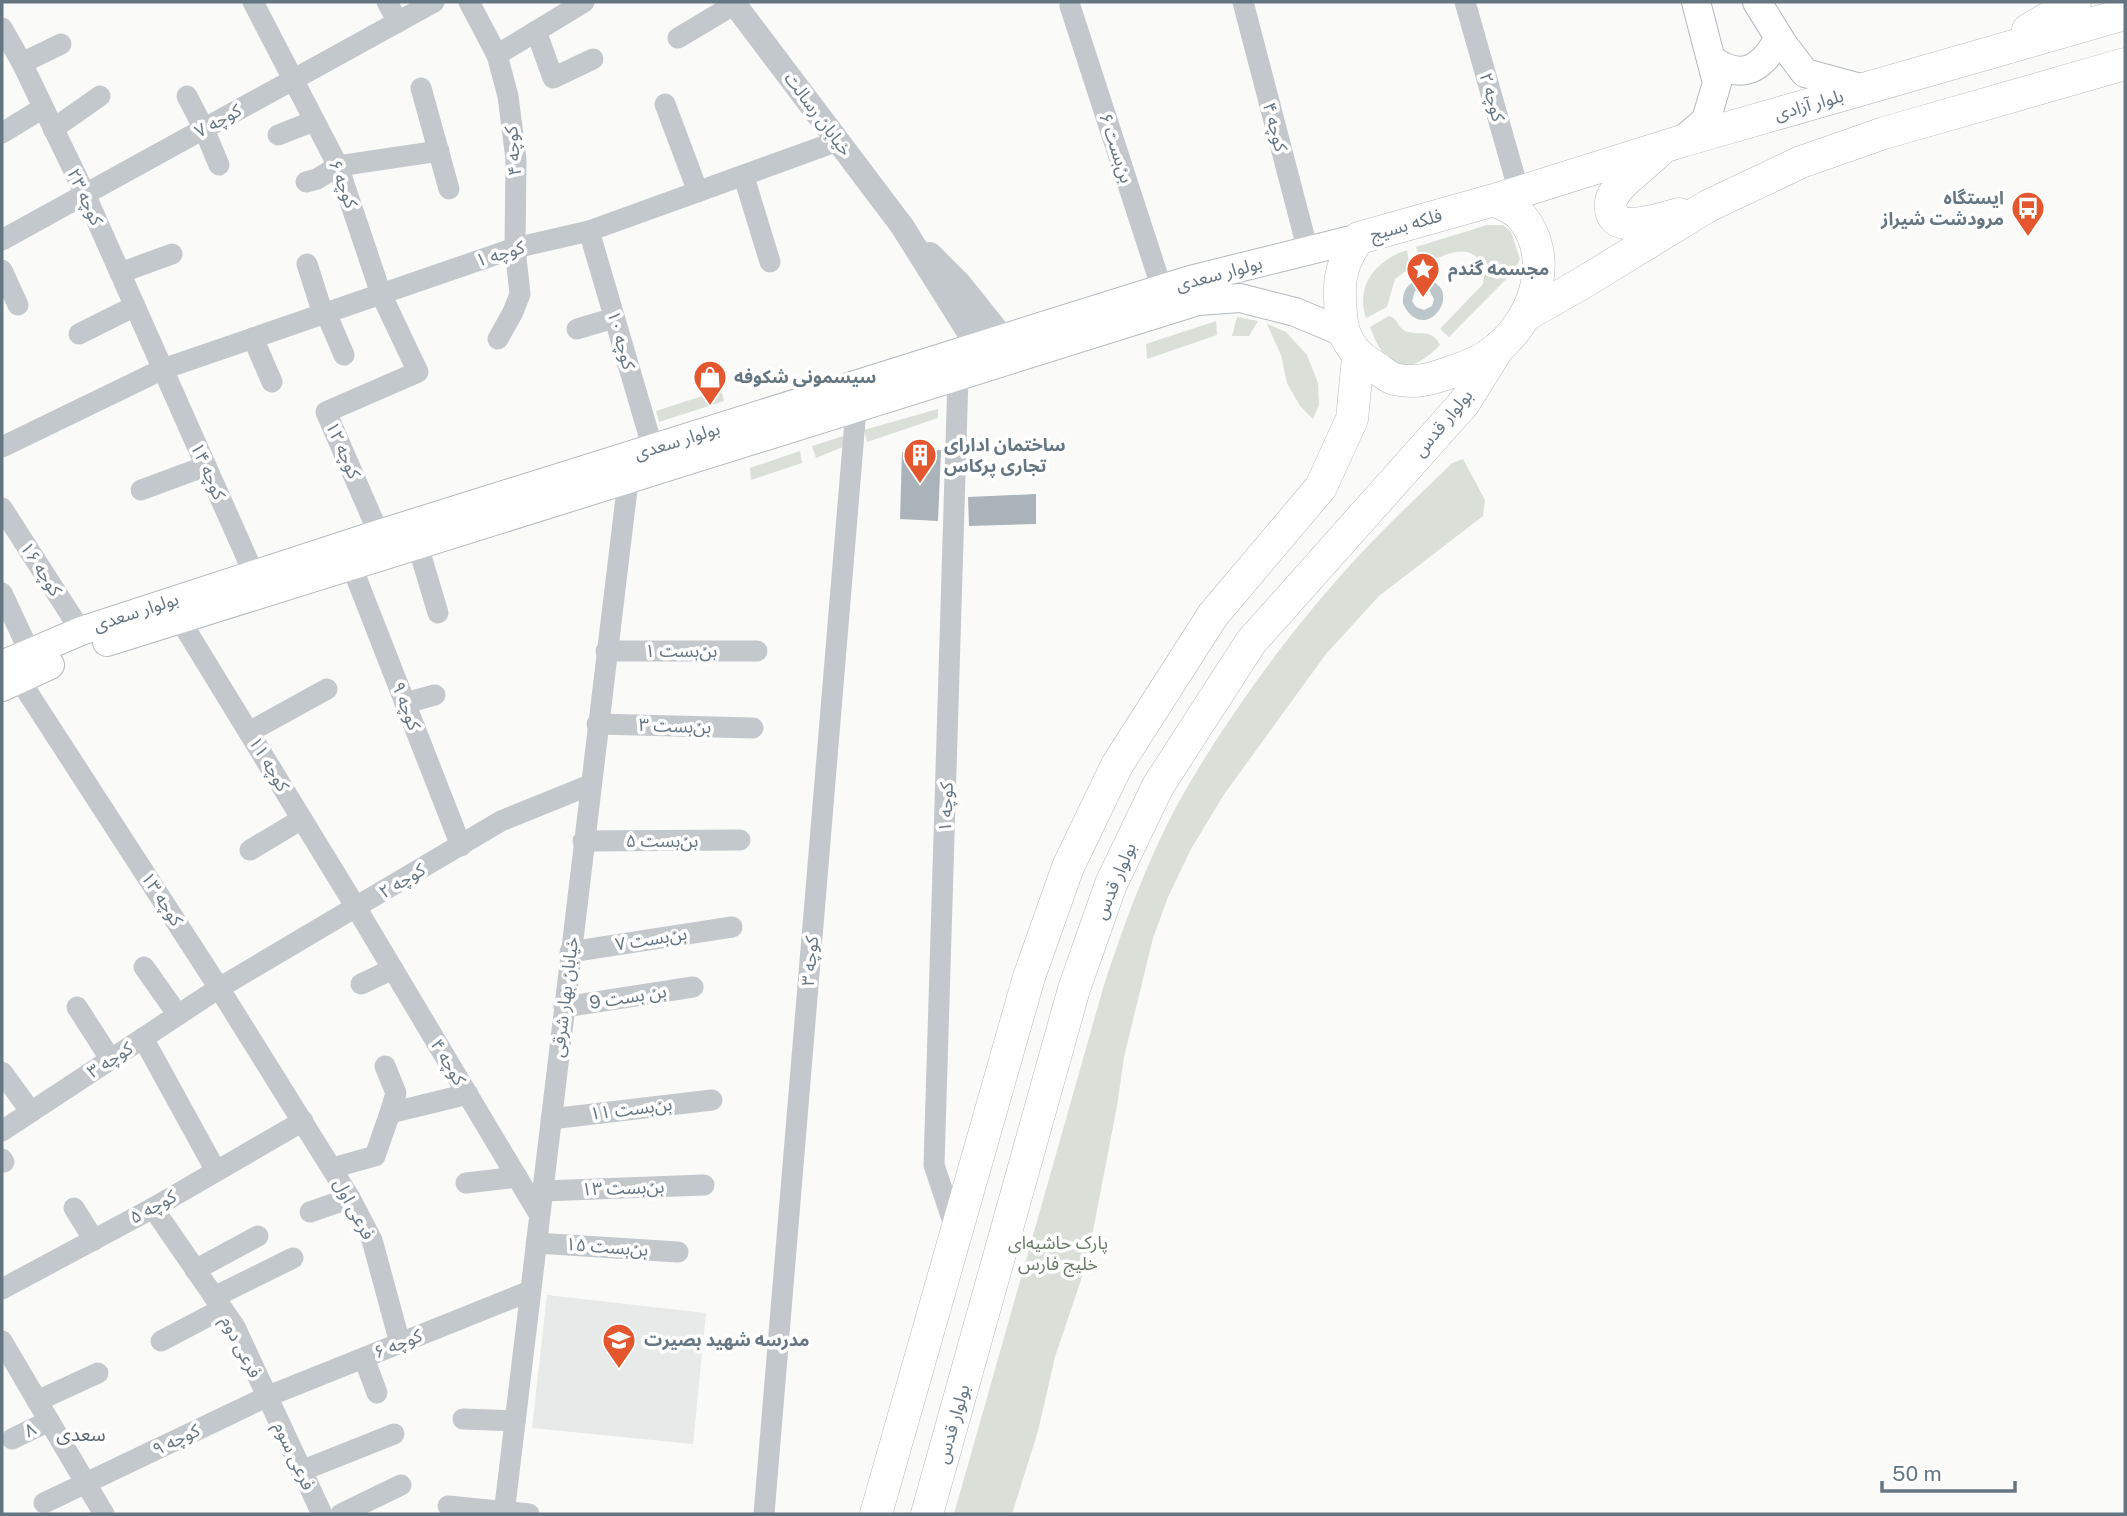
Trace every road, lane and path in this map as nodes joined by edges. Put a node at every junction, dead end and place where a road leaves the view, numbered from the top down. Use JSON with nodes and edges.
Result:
{"nodes":[{"id":1,"x":253,"y":2,"type":"edge"},
{"id":2,"x":387,"y":2,"type":"edge"},
{"id":3,"x":434,"y":2,"type":"edge"},
{"id":4,"x":469,"y":2,"type":"edge"},
{"id":5,"x":584,"y":2,"type":"edge"},
{"id":6,"x":1243,"y":2,"type":"edge"},
{"id":7,"x":1465,"y":2,"type":"edge"},
{"id":8,"x":1696,"y":2,"type":"edge"},
{"id":9,"x":1757,"y":2,"type":"edge"},
{"id":10,"x":2075,"y":2,"type":"edge"},
{"id":11,"x":734,"y":3,"type":"edge"},
{"id":12,"x":1070,"y":6,"type":"dead end"},
{"id":13,"x":2125,"y":14,"type":"edge"},
{"id":14,"x":398,"y":22,"type":"junction"},
{"id":15,"x":2,"y":28,"type":"edge"},
{"id":16,"x":536,"y":31,"type":"junction"},
{"id":17,"x":678,"y":38,"type":"dead end"},
{"id":18,"x":1779,"y":38,"type":"junction"},
{"id":19,"x":61,"y":44,"type":"dead end"},
{"id":20,"x":1989,"y":53,"type":"junction"},
{"id":21,"x":497,"y":55,"type":"junction"},
{"id":22,"x":593,"y":59,"type":"dead end"},
{"id":23,"x":1711,"y":59,"type":"junction"},
{"id":24,"x":22,"y":63,"type":"junction"},
{"id":25,"x":2125,"y":64,"type":"edge"},
{"id":26,"x":292,"y":80,"type":"junction"},
{"id":27,"x":421,"y":88,"type":"dead end"},
{"id":28,"x":1864,"y":89,"type":"junction"},
{"id":29,"x":100,"y":96,"type":"dead end"},
{"id":30,"x":187,"y":96,"type":"dead end"},
{"id":31,"x":665,"y":104,"type":"dead end"},
{"id":32,"x":43,"y":108,"type":"junction"},
{"id":33,"x":314,"y":121,"type":"junction"},
{"id":34,"x":54,"y":129,"type":"junction"},
{"id":35,"x":204,"y":129,"type":"junction"},
{"id":36,"x":2,"y":133,"type":"edge"},
{"id":37,"x":278,"y":135,"type":"dead end"},
{"id":38,"x":838,"y":141,"type":"junction"},
{"id":39,"x":1673,"y":144,"type":"junction"},
{"id":40,"x":439,"y":151,"type":"junction"},
{"id":41,"x":219,"y":165,"type":"dead end"},
{"id":42,"x":338,"y":166,"type":"junction"},
{"id":43,"x":744,"y":177,"type":"junction"},
{"id":44,"x":306,"y":182,"type":"dead end"},
{"id":45,"x":449,"y":189,"type":"dead end"},
{"id":46,"x":698,"y":192,"type":"junction"},
{"id":47,"x":85,"y":194,"type":"junction"},
{"id":48,"x":1506,"y":196,"type":"junction"},
{"id":49,"x":1708,"y":206,"type":"junction"},
{"id":50,"x":589,"y":231,"type":"junction"},
{"id":51,"x":1359,"y":238,"type":"junction"},
{"id":52,"x":2,"y":240,"type":"edge"},
{"id":53,"x":515,"y":248,"type":"junction"},
{"id":54,"x":1308,"y":251,"type":"junction"},
{"id":55,"x":172,"y":254,"type":"dead end"},
{"id":56,"x":770,"y":262,"type":"dead end"},
{"id":57,"x":307,"y":264,"type":"dead end"},
{"id":58,"x":2,"y":270,"type":"edge"},
{"id":59,"x":120,"y":273,"type":"junction"},
{"id":60,"x":1162,"y":289,"type":"junction"},
{"id":61,"x":381,"y":294,"type":"junction"},
{"id":62,"x":18,"y":305,"type":"dead end"},
{"id":63,"x":135,"y":306,"type":"junction"},
{"id":64,"x":325,"y":313,"type":"junction"},
{"id":65,"x":1526,"y":315,"type":"junction"},
{"id":66,"x":614,"y":317,"type":"junction"},
{"id":67,"x":578,"y":329,"type":"dead end"},
{"id":68,"x":79,"y":334,"type":"dead end"},
{"id":69,"x":253,"y":338,"type":"junction"},
{"id":70,"x":498,"y":339,"type":"dead end"},
{"id":71,"x":991,"y":342,"type":"junction"},
{"id":72,"x":1351,"y":344,"type":"junction"},
{"id":73,"x":1499,"y":348,"type":"junction"},
{"id":74,"x":344,"y":355,"type":"dead end"},
{"id":75,"x":163,"y":369,"type":"junction"},
{"id":76,"x":958,"y":377,"type":"junction"},
{"id":77,"x":272,"y":382,"type":"dead end"},
{"id":78,"x":856,"y":409,"type":"junction"},
{"id":79,"x":2,"y":447,"type":"edge"},
{"id":80,"x":653,"y":449,"type":"junction"},
{"id":81,"x":206,"y":466,"type":"junction"},
{"id":82,"x":628,"y":481,"type":"junction"},
{"id":83,"x":141,"y":490,"type":"dead end"},
{"id":84,"x":2,"y":508,"type":"edge"},
{"id":85,"x":379,"y":534,"type":"junction"},
{"id":86,"x":418,"y":546,"type":"junction"},
{"id":87,"x":352,"y":567,"type":"junction"},
{"id":88,"x":254,"y":574,"type":"junction"},
{"id":89,"x":2,"y":593,"type":"edge"},
{"id":90,"x":438,"y":613,"type":"dead end"},
{"id":91,"x":180,"y":620,"type":"junction"},
{"id":92,"x":81,"y":631,"type":"junction"},
{"id":93,"x":757,"y":650,"type":"dead end"},
{"id":94,"x":606,"y":651,"type":"junction"},
{"id":95,"x":30,"y":653,"type":"junction"},
{"id":96,"x":7,"y":677,"type":"edge"},
{"id":97,"x":327,"y":689,"type":"dead end"},
{"id":98,"x":435,"y":695,"type":"dead end"},
{"id":99,"x":405,"y":703,"type":"junction"},
{"id":100,"x":597,"y":724,"type":"junction"},
{"id":101,"x":752,"y":729,"type":"dead end"},
{"id":102,"x":249,"y":732,"type":"junction"},
{"id":103,"x":590,"y":785,"type":"junction"},
{"id":104,"x":302,"y":818,"type":"junction"},
{"id":105,"x":740,"y":840,"type":"dead end"},
{"id":106,"x":583,"y":841,"type":"junction"},
{"id":107,"x":461,"y":846,"type":"junction"},
{"id":108,"x":250,"y":850,"type":"dead end"},
{"id":109,"x":357,"y":909,"type":"junction"},
{"id":110,"x":732,"y":926,"type":"dead end"},
{"id":111,"x":570,"y":952,"type":"junction"},
{"id":112,"x":144,"y":967,"type":"dead end"},
{"id":113,"x":393,"y":969,"type":"junction"},
{"id":114,"x":361,"y":984,"type":"dead end"},
{"id":115,"x":693,"y":987,"type":"dead end"},
{"id":116,"x":219,"y":988,"type":"junction"},
{"id":117,"x":76,"y":1007,"type":"dead end"},
{"id":118,"x":564,"y":1007,"type":"junction"},
{"id":119,"x":178,"y":1015,"type":"junction"},
{"id":120,"x":143,"y":1038,"type":"junction"},
{"id":121,"x":111,"y":1060,"type":"junction"},
{"id":122,"x":384,"y":1066,"type":"dead end"},
{"id":123,"x":2,"y":1072,"type":"edge"},
{"id":124,"x":468,"y":1094,"type":"junction"},
{"id":125,"x":712,"y":1100,"type":"dead end"},
{"id":126,"x":31,"y":1112,"type":"junction"},
{"id":127,"x":390,"y":1113,"type":"junction"},
{"id":128,"x":551,"y":1119,"type":"junction"},
{"id":129,"x":303,"y":1121,"type":"junction"},
{"id":130,"x":2,"y":1131,"type":"edge"},
{"id":131,"x":332,"y":1168,"type":"junction"},
{"id":132,"x":216,"y":1171,"type":"junction"},
{"id":133,"x":517,"y":1177,"type":"junction"},
{"id":134,"x":466,"y":1183,"type":"dead end"},
{"id":135,"x":704,"y":1185,"type":"dead end"},
{"id":136,"x":542,"y":1191,"type":"junction"},
{"id":137,"x":350,"y":1198,"type":"junction"},
{"id":138,"x":74,"y":1208,"type":"dead end"},
{"id":139,"x":153,"y":1208,"type":"junction"},
{"id":140,"x":310,"y":1212,"type":"dead end"},
{"id":141,"x":539,"y":1214,"type":"junction"},
{"id":142,"x":956,"y":1233,"type":"junction"},
{"id":143,"x":258,"y":1236,"type":"dead end"},
{"id":144,"x":94,"y":1240,"type":"junction"},
{"id":145,"x":536,"y":1242,"type":"junction"},
{"id":146,"x":678,"y":1252,"type":"dead end"},
{"id":147,"x":293,"y":1258,"type":"dead end"},
{"id":148,"x":195,"y":1270,"type":"junction"},
{"id":149,"x":2,"y":1289,"type":"edge"},
{"id":150,"x":530,"y":1291,"type":"junction"},
{"id":151,"x":218,"y":1303,"type":"junction"},
{"id":152,"x":2,"y":1341,"type":"edge"},
{"id":153,"x":161,"y":1341,"type":"dead end"},
{"id":154,"x":400,"y":1343,"type":"junction"},
{"id":155,"x":364,"y":1358,"type":"junction"},
{"id":156,"x":8,"y":1365,"type":"edge"},
{"id":157,"x":98,"y":1373,"type":"dead end"},
{"id":158,"x":377,"y":1393,"type":"dead end"},
{"id":159,"x":266,"y":1397,"type":"junction"},
{"id":160,"x":37,"y":1401,"type":"junction"},
{"id":161,"x":463,"y":1419,"type":"dead end"},
{"id":162,"x":49,"y":1421,"type":"junction"},
{"id":163,"x":515,"y":1421,"type":"junction"},
{"id":164,"x":394,"y":1434,"type":"dead end"},
{"id":165,"x":12,"y":1439,"type":"dead end"},
{"id":166,"x":302,"y":1471,"type":"junction"},
{"id":167,"x":86,"y":1483,"type":"junction"},
{"id":168,"x":401,"y":1485,"type":"dead end"},
{"id":169,"x":44,"y":1503,"type":"dead end"},
{"id":170,"x":448,"y":1506,"type":"dead end"},
{"id":171,"x":504,"y":1513,"type":"edge"},
{"id":172,"x":104,"y":1514,"type":"edge"},
{"id":173,"x":322,"y":1514,"type":"edge"},
{"id":174,"x":341,"y":1514,"type":"edge"},
{"id":175,"x":530,"y":1514,"type":"edge"},
{"id":176,"x":764,"y":1514,"type":"edge"},
{"id":177,"x":876,"y":1514,"type":"edge"},
{"id":178,"x":927,"y":1514,"type":"edge"}],
"edges":[{"from":1,"to":26,"type":"street","name":"کوچه ۶"},
{"from":2,"to":14,"type":"street"},
{"from":3,"to":14,"type":"street","name":"کوچه ۷"},
{"from":4,"to":21,"type":"street","name":"کوچه ۴"},
{"from":5,"to":16,"type":"street"},
{"from":6,"to":54,"type":"street","name":"کوچه ۴"},
{"from":7,"to":48,"type":"street","name":"کوچه ۲"},
{"from":8,"to":23,"type":"main road"},
{"from":9,"to":18,"type":"main road"},
{"from":10,"to":20,"type":"main road"},
{"from":11,"to":17,"type":"street"},
{"from":11,"to":38,"type":"street","name":"خیابان رسالت"},
{"from":12,"to":60,"type":"street","name":"بن‌بست ۶"},
{"from":13,"to":20,"type":"main road","name":"بلوار آزادی"},
{"from":14,"to":26,"type":"street","name":"کوچه ۷"},
{"from":15,"to":24,"type":"street","name":"کوچه ۲۳"},
{"from":16,"to":21,"type":"street"},
{"from":16,"to":22,"type":"street"},
{"from":18,"to":23,"type":"main road"},
{"from":18,"to":28,"type":"main road"},
{"from":19,"to":24,"type":"street"},
{"from":20,"to":28,"type":"main road","name":"بلوار آزادی"},
{"from":21,"to":53,"type":"street","name":"کوچه ۴"},
{"from":23,"to":39,"type":"main road"},
{"from":24,"to":32,"type":"street","name":"کوچه ۲۳"},
{"from":25,"to":49,"type":"main road"},
{"from":26,"to":33,"type":"street","name":"کوچه ۶"},
{"from":26,"to":35,"type":"street","name":"کوچه ۷"},
{"from":27,"to":40,"type":"street"},
{"from":28,"to":39,"type":"main road","name":"بلوار آزادی"},
{"from":29,"to":34,"type":"street"},
{"from":30,"to":35,"type":"street"},
{"from":31,"to":46,"type":"street"},
{"from":32,"to":34,"type":"street","name":"کوچه ۲۳"},
{"from":32,"to":36,"type":"street"},
{"from":33,"to":37,"type":"street"},
{"from":33,"to":42,"type":"street","name":"کوچه ۶"},
{"from":34,"to":47,"type":"street","name":"کوچه ۲۳"},
{"from":35,"to":41,"type":"street"},
{"from":35,"to":47,"type":"street","name":"کوچه ۷"},
{"from":38,"to":43,"type":"street","name":"کوچه ۱"},
{"from":38,"to":71,"type":"street","name":"خیابان رسالت"},
{"from":39,"to":48,"type":"main road","name":"بلوار آزادی"},
{"from":39,"to":49,"type":"main road"},
{"from":40,"to":42,"type":"street"},
{"from":40,"to":45,"type":"street"},
{"from":42,"to":44,"type":"street"},
{"from":42,"to":61,"type":"street","name":"کوچه ۶"},
{"from":43,"to":46,"type":"street","name":"کوچه ۱"},
{"from":43,"to":56,"type":"street"},
{"from":46,"to":50,"type":"street","name":"کوچه ۱"},
{"from":47,"to":52,"type":"street","name":"کوچه ۷"},
{"from":47,"to":59,"type":"street","name":"کوچه ۲۳"},
{"from":48,"to":51,"type":"main road","name":"فلکه بسیج"},
{"from":48,"to":65,"type":"main road"},
{"from":49,"to":65,"type":"main road"},
{"from":50,"to":53,"type":"street","name":"کوچه ۱"},
{"from":50,"to":66,"type":"street","name":"کوچه ۱۰"},
{"from":51,"to":54,"type":"main road","name":"بولوار سعدی"},
{"from":51,"to":72,"type":"main road","name":"فلکه بسیج"},
{"from":53,"to":61,"type":"street","name":"کوچه ۱"},
{"from":53,"to":70,"type":"street"},
{"from":54,"to":60,"type":"main road","name":"بولوار سعدی"},
{"from":55,"to":59,"type":"street"},
{"from":57,"to":64,"type":"street"},
{"from":58,"to":62,"type":"street"},
{"from":59,"to":63,"type":"street","name":"کوچه ۲۳"},
{"from":60,"to":71,"type":"main road","name":"بولوار سعدی"},
{"from":61,"to":64,"type":"street","name":"کوچه ۱"},
{"from":61,"to":85,"type":"street","name":"کوچه ۱۲"},
{"from":63,"to":68,"type":"street"},
{"from":63,"to":75,"type":"street","name":"کوچه ۲۳"},
{"from":64,"to":69,"type":"street","name":"کوچه ۱"},
{"from":64,"to":74,"type":"street"},
{"from":65,"to":73,"type":"main road"},
{"from":66,"to":67,"type":"street"},
{"from":66,"to":80,"type":"street","name":"کوچه ۱۰"},
{"from":69,"to":75,"type":"street","name":"کوچه ۱"},
{"from":69,"to":77,"type":"street"},
{"from":71,"to":80,"type":"main road","name":"بولوار سعدی"},
{"from":72,"to":73,"type":"main road"},
{"from":72,"to":76,"type":"main road","name":"بولوار سعدی"},
{"from":72,"to":142,"type":"main road"},
{"from":73,"to":178,"type":"main road","name":"بولوار قدس"},
{"from":75,"to":79,"type":"street","name":"کوچه ۱"},
{"from":75,"to":81,"type":"street","name":"کوچه ۱۴"},
{"from":76,"to":78,"type":"main road","name":"بولوار سعدی"},
{"from":76,"to":142,"type":"street","name":"کوچه ۱"},
{"from":78,"to":82,"type":"main road","name":"بولوار سعدی"},
{"from":78,"to":176,"type":"street","name":"کوچه ۳"},
{"from":80,"to":85,"type":"main road","name":"بولوار سعدی"},
{"from":81,"to":83,"type":"street"},
{"from":81,"to":88,"type":"street","name":"کوچه ۱۴"},
{"from":82,"to":86,"type":"main road","name":"بولوار سعدی"},
{"from":82,"to":94,"type":"street","name":"خیابان بهار شرقی"},
{"from":84,"to":92,"type":"street","name":"کوچه ۱۶"},
{"from":85,"to":88,"type":"main road","name":"بولوار سعدی"},
{"from":86,"to":87,"type":"main road","name":"بولوار سعدی"},
{"from":86,"to":90,"type":"street"},
{"from":87,"to":91,"type":"main road","name":"بولوار سعدی"},
{"from":87,"to":99,"type":"street","name":"کوچه ۹"},
{"from":88,"to":92,"type":"main road","name":"بولوار سعدی"},
{"from":89,"to":95,"type":"street"},
{"from":91,"to":96,"type":"main road","name":"بولوار سعدی"},
{"from":91,"to":102,"type":"street","name":"کوچه ۱۱"},
{"from":92,"to":95,"type":"main road","name":"بولوار سعدی"},
{"from":93,"to":94,"type":"street","name":"بن‌بست ۱"},
{"from":94,"to":100,"type":"street","name":"خیابان بهار شرقی"},
{"from":95,"to":96,"type":"main road","name":"بولوار سعدی"},
{"from":96,"to":116,"type":"street","name":"کوچه ۱۳"},
{"from":97,"to":102,"type":"street"},
{"from":98,"to":99,"type":"street"},
{"from":99,"to":107,"type":"street","name":"کوچه ۹"},
{"from":100,"to":101,"type":"street","name":"بن‌بست ۳"},
{"from":100,"to":103,"type":"street","name":"خیابان بهار شرقی"},
{"from":102,"to":104,"type":"street","name":"کوچه ۱۱"},
{"from":103,"to":106,"type":"street","name":"خیابان بهار شرقی"},
{"from":103,"to":107,"type":"street","name":"کوچه ۲"},
{"from":104,"to":108,"type":"street"},
{"from":104,"to":109,"type":"street","name":"کوچه ۱۱"},
{"from":105,"to":106,"type":"street","name":"بن‌بست ۵"},
{"from":106,"to":111,"type":"street","name":"خیابان بهار شرقی"},
{"from":107,"to":109,"type":"street","name":"کوچه ۲"},
{"from":109,"to":113,"type":"street","name":"کوچه ۴"},
{"from":109,"to":116,"type":"street","name":"کوچه ۲"},
{"from":110,"to":111,"type":"street","name":"بن‌بست ۷"},
{"from":111,"to":118,"type":"street","name":"خیابان بهار شرقی"},
{"from":112,"to":119,"type":"street"},
{"from":113,"to":114,"type":"street"},
{"from":113,"to":124,"type":"street","name":"کوچه ۴"},
{"from":115,"to":118,"type":"street","name":"بن بست 9"},
{"from":116,"to":119,"type":"street","name":"کوچه ۳"},
{"from":116,"to":129,"type":"street","name":"کوچه ۱۳"},
{"from":117,"to":121,"type":"street"},
{"from":118,"to":128,"type":"street","name":"خیابان بهار شرقی"},
{"from":119,"to":120,"type":"street","name":"کوچه ۳"},
{"from":120,"to":121,"type":"street","name":"کوچه ۳"},
{"from":120,"to":132,"type":"street"},
{"from":121,"to":126,"type":"street","name":"کوچه ۳"},
{"from":122,"to":127,"type":"street"},
{"from":123,"to":126,"type":"street"},
{"from":124,"to":127,"type":"street"},
{"from":124,"to":133,"type":"street","name":"کوچه ۴"},
{"from":125,"to":128,"type":"street","name":"بن‌بست ۱۱"},
{"from":126,"to":130,"type":"street","name":"کوچه ۳"},
{"from":127,"to":131,"type":"street"},
{"from":128,"to":136,"type":"street","name":"خیابان بهار شرقی"},
{"from":129,"to":131,"type":"street","name":"فرعی اول"},
{"from":129,"to":132,"type":"street","name":"کوچه ۵"},
{"from":131,"to":137,"type":"street","name":"فرعی اول"},
{"from":132,"to":139,"type":"street","name":"کوچه ۵"},
{"from":133,"to":134,"type":"street"},
{"from":133,"to":141,"type":"street","name":"کوچه ۴"},
{"from":135,"to":136,"type":"street","name":"بن‌بست ۱۳"},
{"from":136,"to":141,"type":"street","name":"خیابان بهار شرقی"},
{"from":137,"to":140,"type":"street"},
{"from":137,"to":154,"type":"street","name":"فرعی اول"},
{"from":138,"to":144,"type":"street"},
{"from":139,"to":144,"type":"street","name":"کوچه ۵"},
{"from":139,"to":148,"type":"street"},
{"from":141,"to":145,"type":"street","name":"خیابان بهار شرقی"},
{"from":142,"to":177,"type":"main road"},
{"from":143,"to":148,"type":"street"},
{"from":144,"to":149,"type":"street","name":"کوچه ۵"},
{"from":145,"to":146,"type":"street","name":"بن‌بست ۱۵"},
{"from":145,"to":150,"type":"street","name":"خیابان بهار شرقی"},
{"from":147,"to":151,"type":"street"},
{"from":148,"to":151,"type":"street"},
{"from":150,"to":154,"type":"street","name":"کوچه ۶"},
{"from":150,"to":163,"type":"street","name":"خیابان بهار شرقی"},
{"from":151,"to":153,"type":"street"},
{"from":151,"to":159,"type":"street","name":"فرعی دوم"},
{"from":152,"to":156,"type":"street"},
{"from":154,"to":155,"type":"street","name":"کوچه ۶"},
{"from":155,"to":158,"type":"street"},
{"from":155,"to":159,"type":"street","name":"کوچه ۶"},
{"from":156,"to":160,"type":"street"},
{"from":157,"to":160,"type":"street"},
{"from":159,"to":166,"type":"street","name":"فرعی سوم"},
{"from":159,"to":167,"type":"street","name":"کوچه ۹"},
{"from":160,"to":162,"type":"street"},
{"from":161,"to":163,"type":"street"},
{"from":162,"to":165,"type":"street","name":"۸"},
{"from":162,"to":167,"type":"street"},
{"from":163,"to":171,"type":"street","name":"خیابان بهار شرقی"},
{"from":164,"to":166,"type":"street"},
{"from":166,"to":173,"type":"street","name":"فرعی سوم"},
{"from":167,"to":169,"type":"street","name":"کوچه ۹"},
{"from":167,"to":172,"type":"street"},
{"from":168,"to":174,"type":"street"},
{"from":170,"to":171,"type":"street"},
{"from":171,"to":175,"type":"street"}]}
